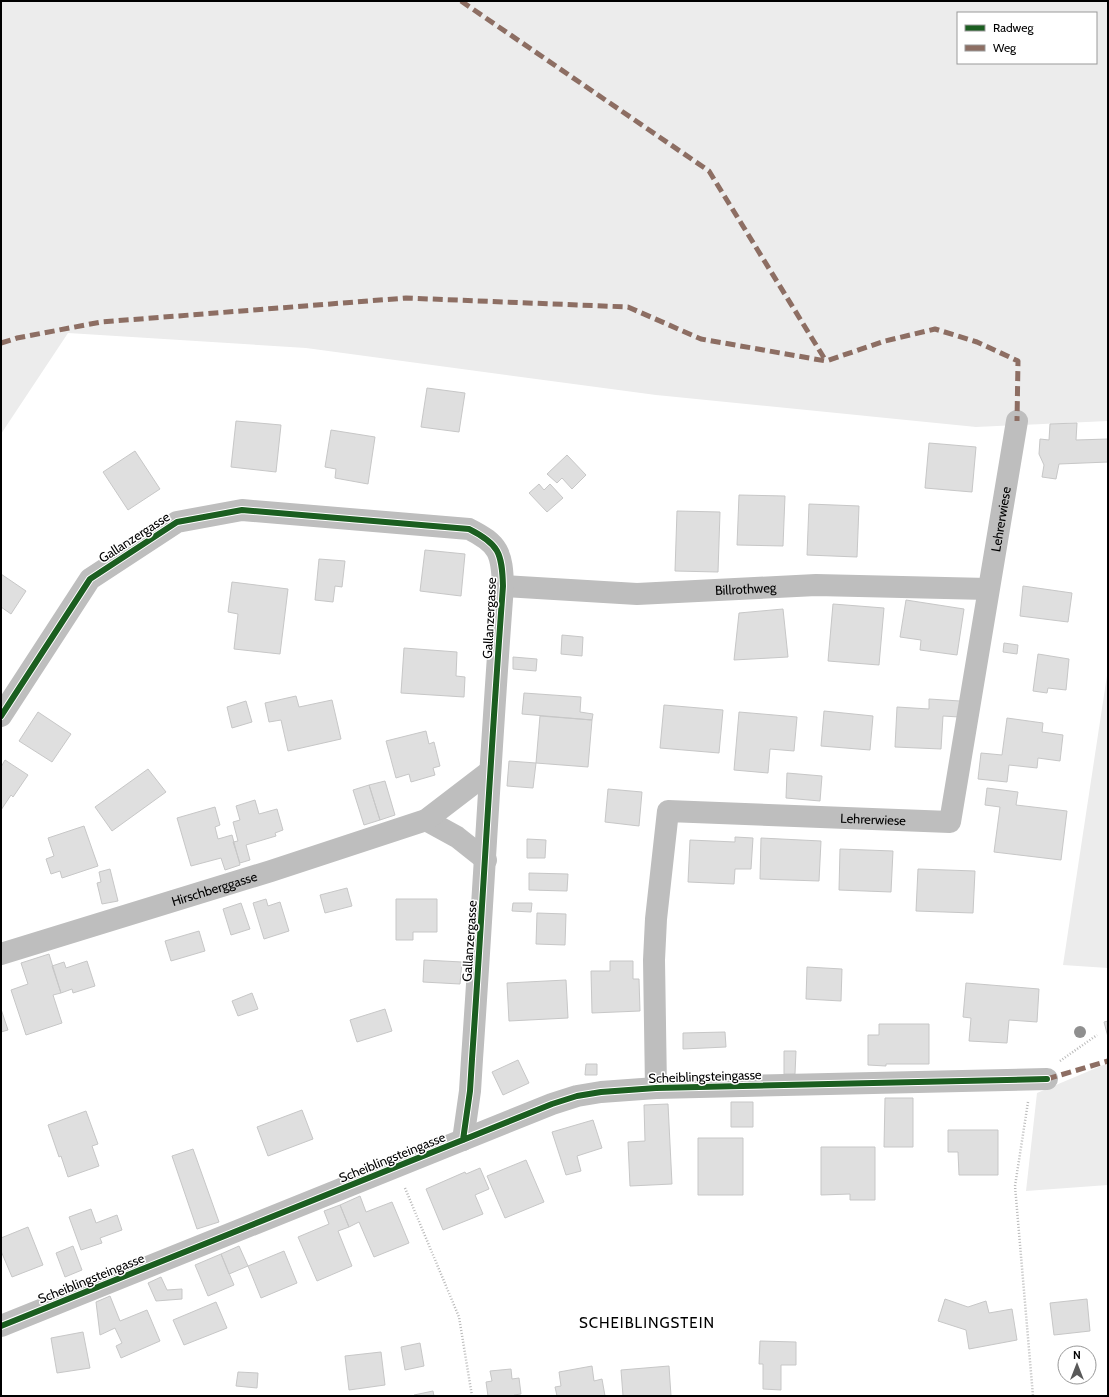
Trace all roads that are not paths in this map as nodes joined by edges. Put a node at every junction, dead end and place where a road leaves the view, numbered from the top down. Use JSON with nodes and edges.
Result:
{"nodes":[{"id":1,"x":1017,"y":420,"type":"dead end"},
{"id":2,"x":503,"y":586,"type":"junction"},
{"id":3,"x":988,"y":589,"type":"junction"},
{"id":4,"x":1,"y":716,"type":"edge"},
{"id":5,"x":490,"y":771,"type":"junction"},
{"id":6,"x":426,"y":820,"type":"junction"},
{"id":7,"x":486,"y":860,"type":"junction"},
{"id":8,"x":1,"y":954,"type":"edge"},
{"id":9,"x":1039,"y":1079,"type":"road end"},
{"id":10,"x":656,"y":1088,"type":"junction"},
{"id":11,"x":463,"y":1140,"type":"junction"},
{"id":12,"x":1,"y":1326,"type":"edge"}],
"edges":[{"from":1,"to":3,"type":"street","name":"Lehrerwiese"},
{"from":2,"to":3,"type":"street","name":"Billrothweg"},
{"from":2,"to":4,"type":"street","name":"Gallanzergasse"},
{"from":2,"to":5,"type":"street","name":"Gallanzergasse"},
{"from":3,"to":10,"type":"street","name":"Lehrerwiese"},
{"from":5,"to":6,"type":"street","name":"Hirschberggasse"},
{"from":5,"to":7,"type":"street","name":"Gallanzergasse"},
{"from":6,"to":7,"type":"street"},
{"from":6,"to":8,"type":"street","name":"Hirschberggasse"},
{"from":7,"to":11,"type":"street","name":"Gallanzergasse"},
{"from":9,"to":10,"type":"street","name":"Scheiblingsteingasse"},
{"from":10,"to":11,"type":"street","name":"Scheiblingsteingasse"},
{"from":11,"to":12,"type":"street","name":"Scheiblingsteingasse"}]}
